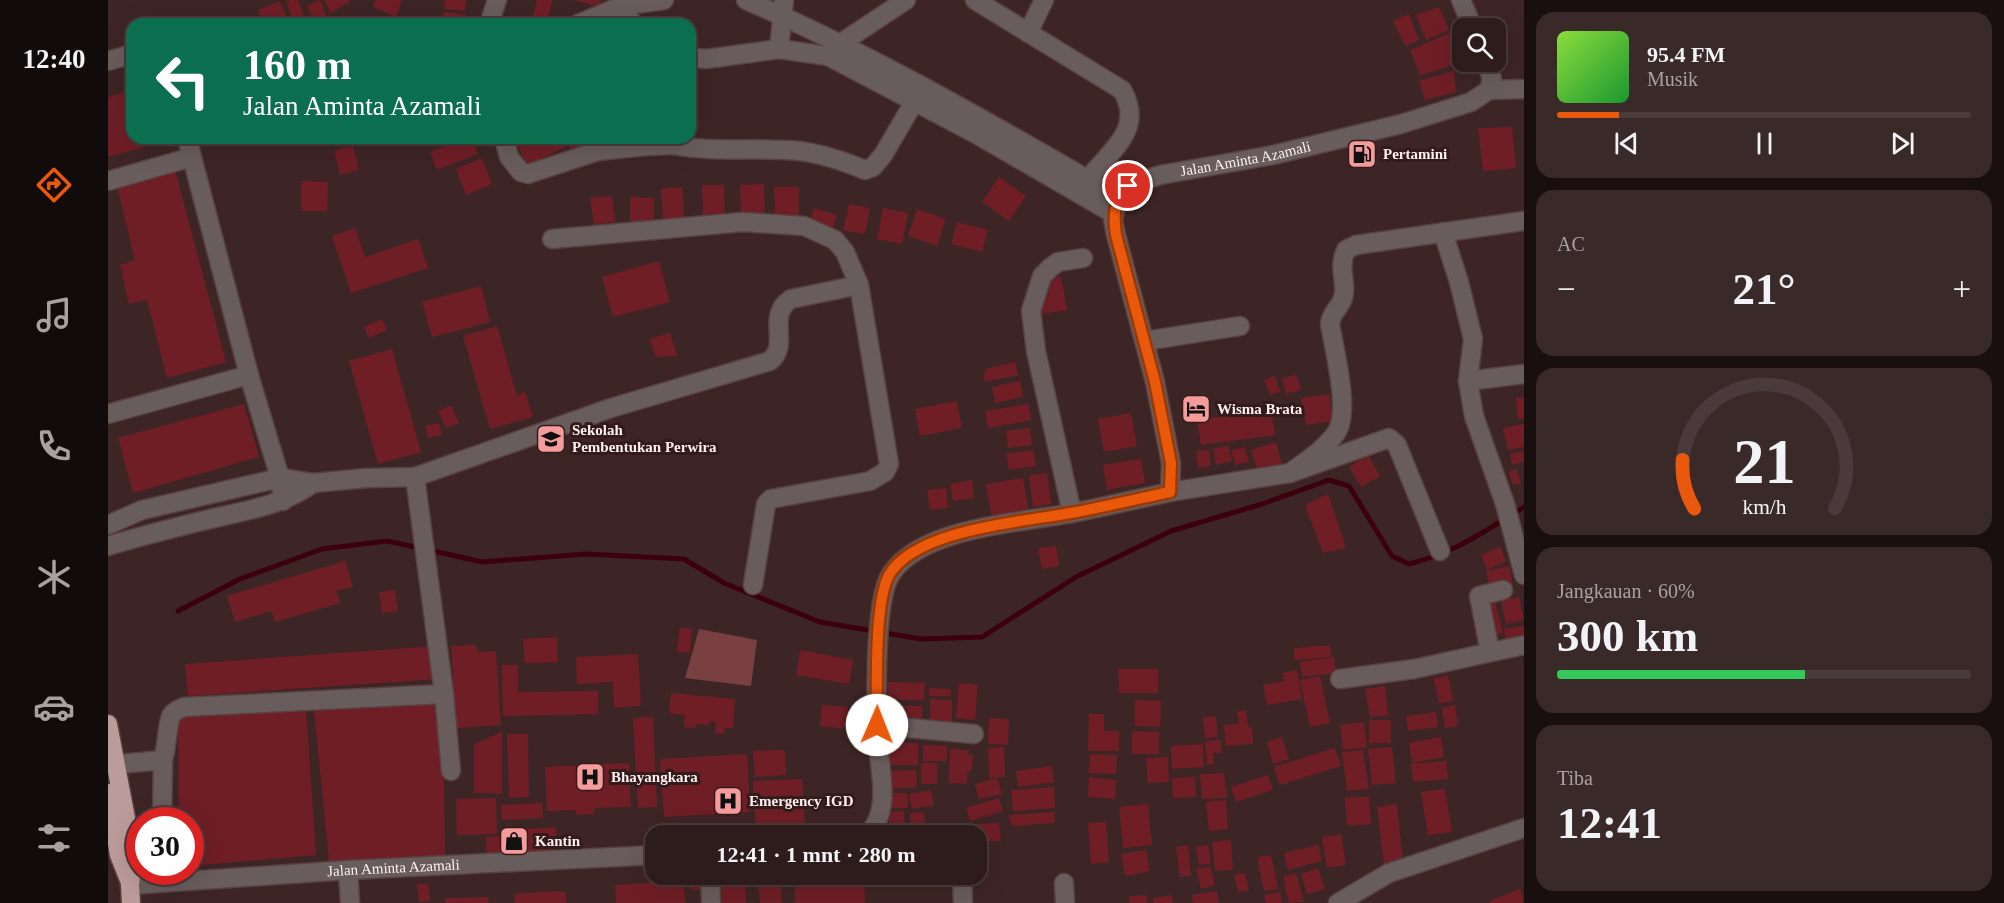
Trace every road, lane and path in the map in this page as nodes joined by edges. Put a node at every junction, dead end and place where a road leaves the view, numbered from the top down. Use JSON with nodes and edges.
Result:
{"nodes":[{"id":1,"x":497,"y":0,"type":"edge"},
{"id":2,"x":664,"y":0,"type":"edge"},
{"id":3,"x":746,"y":0,"type":"edge"},
{"id":4,"x":906,"y":0,"type":"edge"},
{"id":5,"x":975,"y":0,"type":"edge"},
{"id":6,"x":1044,"y":0,"type":"edge"},
{"id":7,"x":1461,"y":0,"type":"edge"},
{"id":8,"x":621,"y":3,"type":"edge"},
{"id":9,"x":784,"y":9,"type":"edge"},
{"id":10,"x":491,"y":18,"type":"edge"},
{"id":11,"x":590,"y":18,"type":"edge"},
{"id":12,"x":630,"y":18,"type":"edge"},
{"id":13,"x":1469,"y":18,"type":"edge"},
{"id":14,"x":1028,"y":33,"type":"junction"},
{"id":15,"x":780,"y":49,"type":"junction"},
{"id":16,"x":835,"y":50,"type":"junction"},
{"id":17,"x":126,"y":56,"type":"edge"},
{"id":18,"x":696,"y":58,"type":"edge"},
{"id":19,"x":108,"y":61,"type":"edge"},
{"id":20,"x":1490,"y":72,"type":"edge"},
{"id":21,"x":1524,"y":89,"type":"edge"},
{"id":22,"x":1489,"y":90,"type":"junction"},
{"id":23,"x":919,"y":94,"type":"junction"},
{"id":24,"x":189,"y":144,"type":"edge"},
{"id":25,"x":506,"y":144,"type":"edge"},
{"id":26,"x":659,"y":144,"type":"edge"},
{"id":27,"x":678,"y":144,"type":"edge"},
{"id":28,"x":595,"y":145,"type":"edge"},
{"id":29,"x":192,"y":157,"type":"junction"},
{"id":30,"x":1041,"y":162,"type":"junction"},
{"id":31,"x":1088,"y":179,"type":"junction"},
{"id":32,"x":108,"y":182,"type":"edge"},
{"id":33,"x":1116,"y":205,"type":"junction"},
{"id":34,"x":1524,"y":221,"type":"edge"},
{"id":35,"x":1443,"y":232,"type":"junction"},
{"id":36,"x":552,"y":239,"type":"dead end"},
{"id":37,"x":1083,"y":258,"type":"dead end"},
{"id":38,"x":859,"y":285,"type":"junction"},
{"id":39,"x":1240,"y":326,"type":"dead end"},
{"id":40,"x":1145,"y":342,"type":"junction"},
{"id":41,"x":1524,"y":374,"type":"edge"},
{"id":42,"x":249,"y":375,"type":"junction"},
{"id":43,"x":1468,"y":381,"type":"junction"},
{"id":44,"x":108,"y":414,"type":"edge"},
{"id":45,"x":1290,"y":473,"type":"junction"},
{"id":46,"x":415,"y":477,"type":"junction"},
{"id":47,"x":280,"y":478,"type":"junction"},
{"id":48,"x":313,"y":483,"type":"junction"},
{"id":49,"x":1170,"y":492,"type":"junction"},
{"id":50,"x":283,"y":501,"type":"junction"},
{"id":51,"x":1072,"y":513,"type":"junction"},
{"id":52,"x":108,"y":525,"type":"edge"},
{"id":53,"x":108,"y":546,"type":"edge"},
{"id":54,"x":1440,"y":550,"type":"dead end"},
{"id":55,"x":1524,"y":575,"type":"edge"},
{"id":56,"x":753,"y":585,"type":"dead end"},
{"id":57,"x":1503,"y":590,"type":"dead end"},
{"id":58,"x":1524,"y":645,"type":"edge"},
{"id":59,"x":1490,"y":652,"type":"junction"},
{"id":60,"x":1340,"y":679,"type":"dead end"},
{"id":61,"x":444,"y":694,"type":"junction"},
{"id":62,"x":108,"y":724,"type":"edge"},
{"id":63,"x":877,"y":725,"type":"junction"},
{"id":64,"x":974,"y":734,"type":"dead end"},
{"id":65,"x":163,"y":760,"type":"junction"},
{"id":66,"x":112,"y":765,"type":"edge"},
{"id":67,"x":451,"y":771,"type":"dead end"},
{"id":68,"x":108,"y":793,"type":"edge"},
{"id":69,"x":162,"y":807,"type":"edge"},
{"id":70,"x":111,"y":825,"type":"edge"},
{"id":71,"x":876,"y":825,"type":"edge"},
{"id":72,"x":1524,"y":828,"type":"edge"},
{"id":73,"x":645,"y":856,"type":"edge"},
{"id":74,"x":348,"y":870,"type":"junction"},
{"id":75,"x":1064,"y":883,"type":"dead end"},
{"id":76,"x":711,"y":885,"type":"edge"},
{"id":77,"x":962,"y":885,"type":"edge"},
{"id":78,"x":130,"y":894,"type":"edge"},
{"id":79,"x":350,"y":903,"type":"edge"},
{"id":80,"x":711,"y":903,"type":"edge"},
{"id":81,"x":963,"y":903,"type":"edge"},
{"id":82,"x":1065,"y":903,"type":"edge"},
{"id":83,"x":1338,"y":903,"type":"edge"}],
"edges":[{"from":1,"to":10,"type":"street"},
{"from":2,"to":8,"type":"street"},
{"from":3,"to":9,"type":"street"},
{"from":4,"to":16,"type":"street"},
{"from":5,"to":14,"type":"street"},
{"from":6,"to":14,"type":"street"},
{"from":7,"to":13,"type":"street"},
{"from":8,"to":11,"type":"street"},
{"from":8,"to":12,"type":"street"},
{"from":9,"to":15,"type":"street"},
{"from":9,"to":16,"type":"street"},
{"from":14,"to":31,"type":"street"},
{"from":15,"to":16,"type":"street"},
{"from":15,"to":18,"type":"street"},
{"from":16,"to":23,"type":"street"},
{"from":17,"to":19,"type":"street"},
{"from":20,"to":22,"type":"street"},
{"from":21,"to":22,"type":"street"},
{"from":22,"to":33,"type":"street","name":"Jalan Aminta Azamali"},
{"from":23,"to":27,"type":"street"},
{"from":23,"to":30,"type":"street"},
{"from":24,"to":29,"type":"street"},
{"from":25,"to":28,"type":"street"},
{"from":26,"to":28,"type":"street"},
{"from":29,"to":32,"type":"street"},
{"from":29,"to":42,"type":"street"},
{"from":30,"to":31,"type":"street"},
{"from":30,"to":33,"type":"street"},
{"from":31,"to":33,"type":"street"},
{"from":33,"to":40,"type":"street"},
{"from":34,"to":35,"type":"street"},
{"from":35,"to":43,"type":"street"},
{"from":35,"to":45,"type":"street"},
{"from":36,"to":38,"type":"street"},
{"from":37,"to":51,"type":"street"},
{"from":38,"to":46,"type":"street"},
{"from":38,"to":56,"type":"street"},
{"from":39,"to":40,"type":"street"},
{"from":40,"to":49,"type":"street"},
{"from":41,"to":43,"type":"street"},
{"from":42,"to":44,"type":"street"},
{"from":42,"to":47,"type":"street"},
{"from":43,"to":55,"type":"street"},
{"from":45,"to":49,"type":"street"},
{"from":45,"to":54,"type":"street"},
{"from":46,"to":48,"type":"street"},
{"from":46,"to":61,"type":"street"},
{"from":47,"to":48,"type":"street"},
{"from":47,"to":50,"type":"street"},
{"from":47,"to":52,"type":"street"},
{"from":48,"to":50,"type":"street"},
{"from":49,"to":51,"type":"street"},
{"from":50,"to":53,"type":"street"},
{"from":51,"to":63,"type":"street"},
{"from":57,"to":59,"type":"street"},
{"from":58,"to":59,"type":"street"},
{"from":59,"to":60,"type":"street"},
{"from":61,"to":65,"type":"street"},
{"from":61,"to":67,"type":"street"},
{"from":62,"to":66,"type":"highway"},
{"from":63,"to":64,"type":"street"},
{"from":63,"to":71,"type":"street"},
{"from":65,"to":66,"type":"street"},
{"from":65,"to":69,"type":"street"},
{"from":66,"to":78,"type":"highway"},
{"from":68,"to":70,"type":"highway"},
{"from":70,"to":78,"type":"highway"},
{"from":72,"to":83,"type":"street"},
{"from":73,"to":74,"type":"street","name":"Jalan Aminta Azamali"},
{"from":74,"to":78,"type":"street","name":"Jalan Aminta Azamali"},
{"from":74,"to":79,"type":"street"},
{"from":75,"to":82,"type":"street"},
{"from":76,"to":80,"type":"street"},
{"from":77,"to":81,"type":"street"}]}
